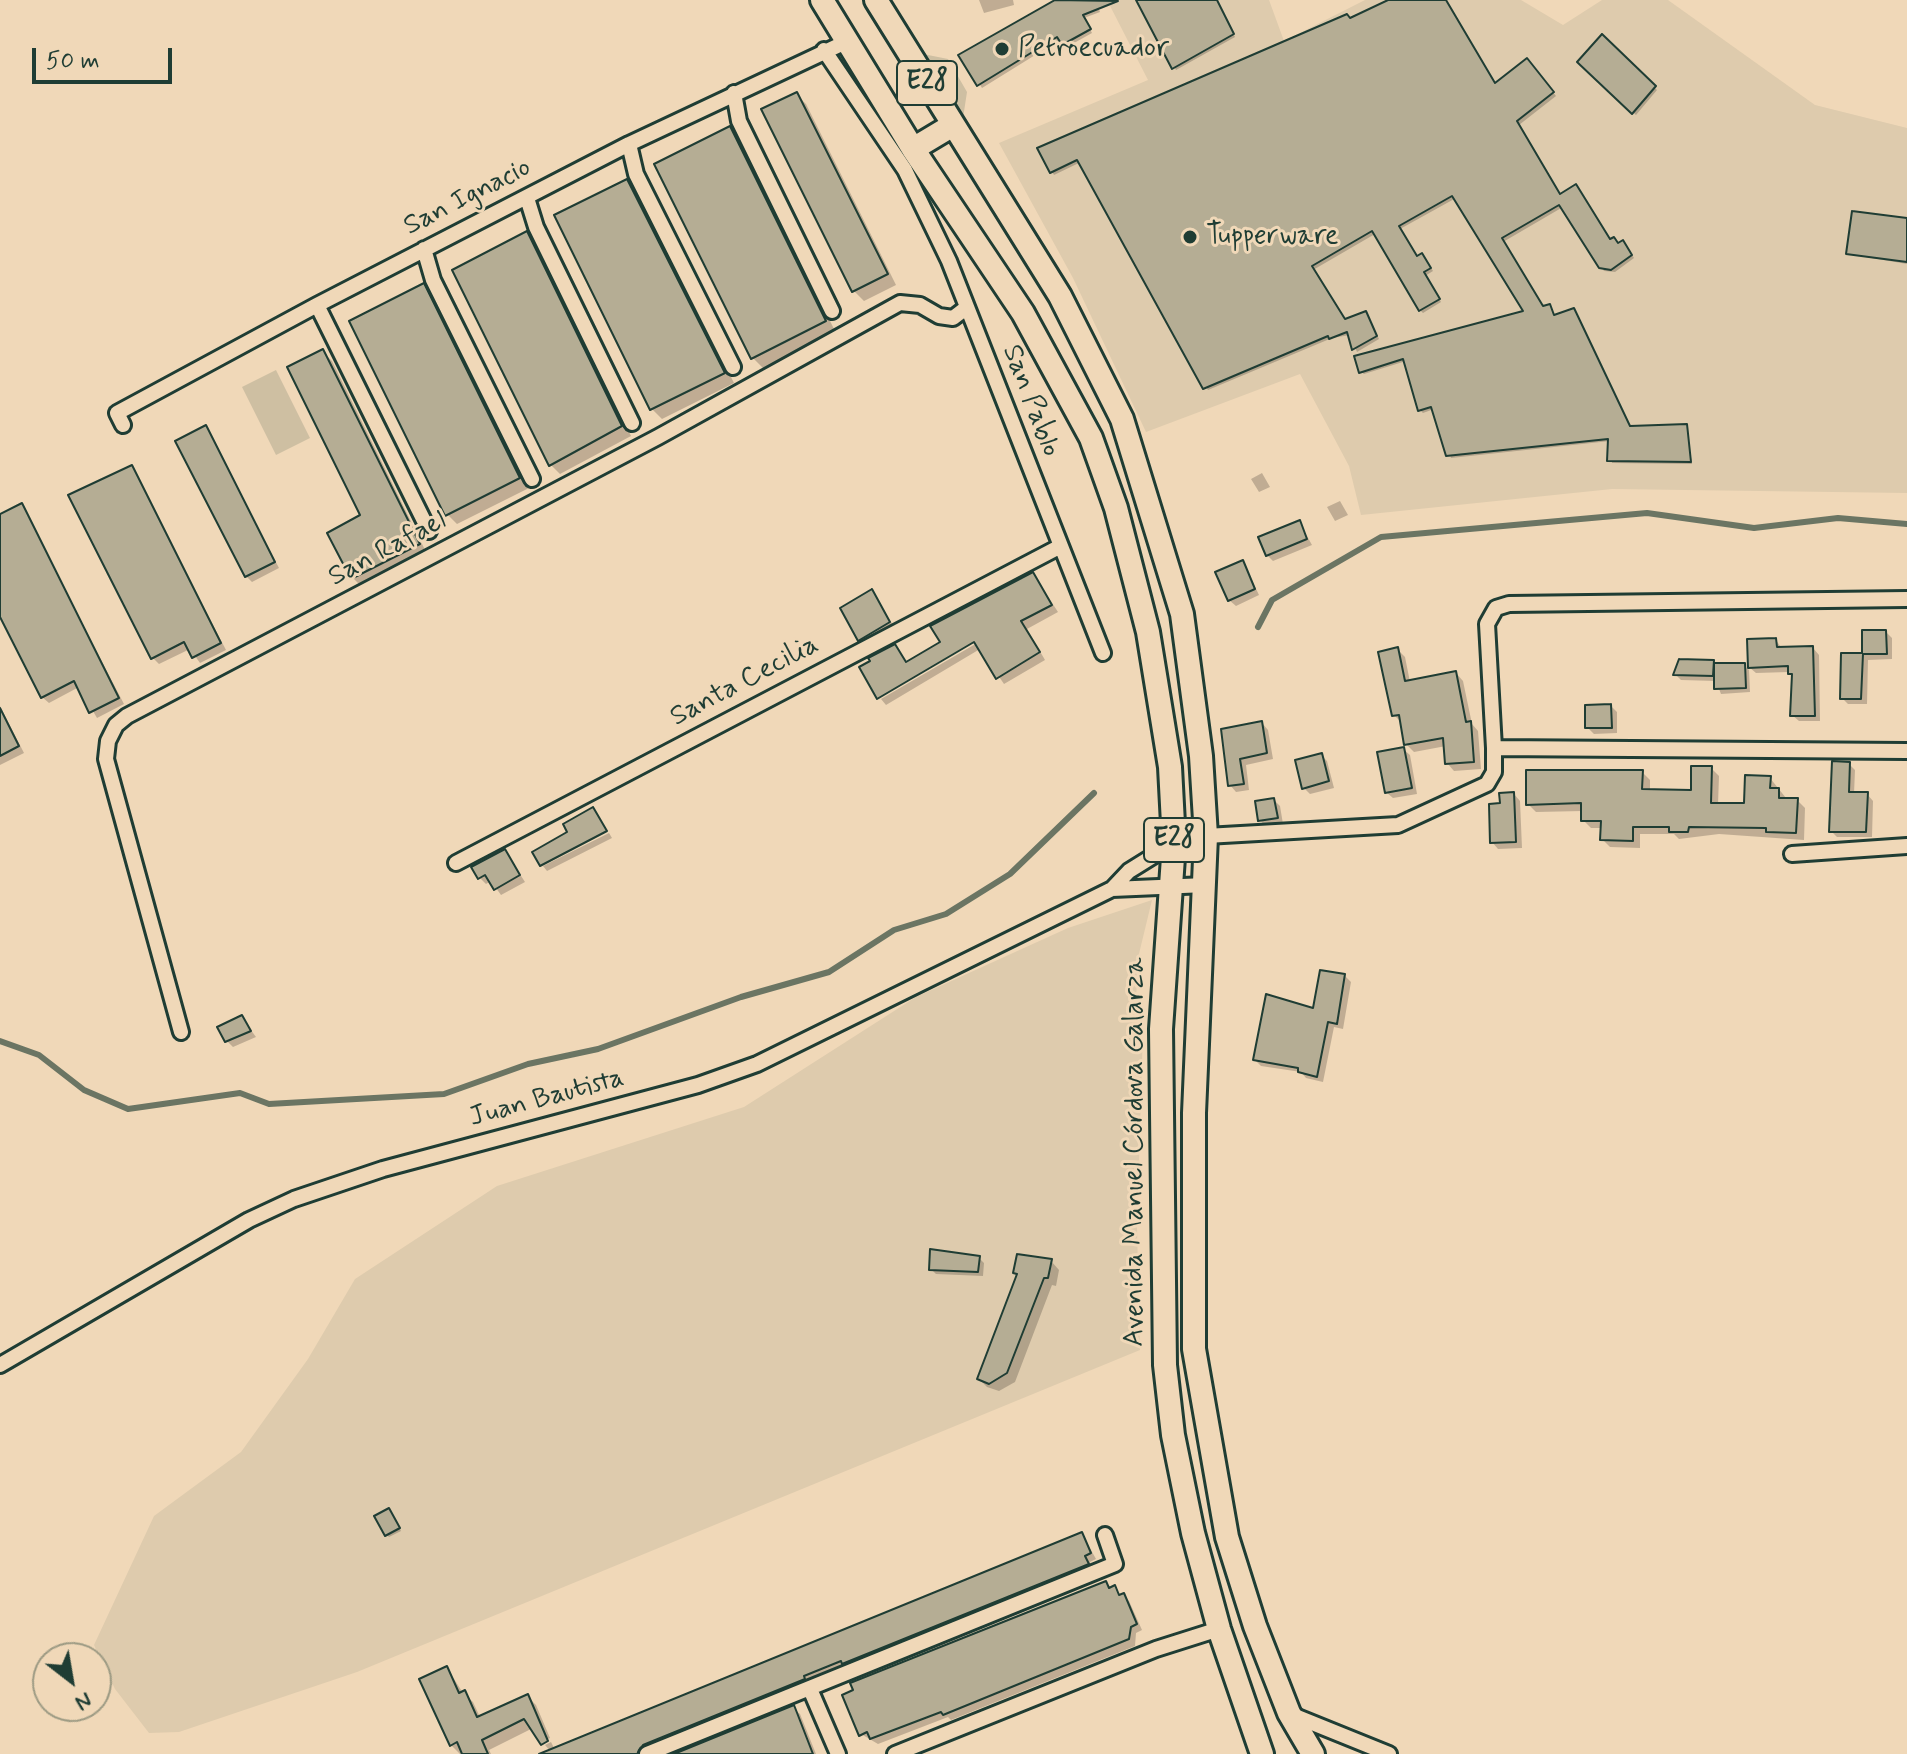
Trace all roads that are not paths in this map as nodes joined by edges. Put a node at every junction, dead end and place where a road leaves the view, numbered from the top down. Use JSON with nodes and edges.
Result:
{"nodes":[{"id":1,"x":822,"y":0,"type":"edge"},
{"id":2,"x":876,"y":0,"type":"edge"},
{"id":3,"x":848,"y":41,"type":"junction"},
{"id":4,"x":824,"y":50,"type":"junction"},
{"id":5,"x":734,"y":93,"type":"junction"},
{"id":6,"x":953,"y":125,"type":"junction"},
{"id":7,"x":629,"y":144,"type":"junction"},
{"id":8,"x":909,"y":159,"type":"junction"},
{"id":9,"x":527,"y":198,"type":"junction"},
{"id":10,"x":424,"y":249,"type":"junction"},
{"id":11,"x":317,"y":305,"type":"junction"},
{"id":12,"x":966,"y":308,"type":"junction"},
{"id":13,"x":832,"y":311,"type":"dead end"},
{"id":14,"x":733,"y":367,"type":"dead end"},
{"id":15,"x":120,"y":419,"type":"dead end"},
{"id":16,"x":632,"y":423,"type":"dead end"},
{"id":17,"x":532,"y":479,"type":"dead end"},
{"id":18,"x":429,"y":531,"type":"dead end"},
{"id":19,"x":1059,"y":547,"type":"junction"},
{"id":20,"x":1907,"y":599,"type":"edge"},
{"id":21,"x":1103,"y":653,"type":"dead end"},
{"id":22,"x":1494,"y":748,"type":"junction"},
{"id":23,"x":1907,"y":751,"type":"edge"},
{"id":24,"x":1206,"y":836,"type":"junction"},
{"id":25,"x":1174,"y":843,"type":"junction"},
{"id":26,"x":1907,"y":846,"type":"edge"},
{"id":27,"x":1792,"y":854,"type":"dead end"},
{"id":28,"x":456,"y":863,"type":"dead end"},
{"id":29,"x":1206,"y":885,"type":"junction"},
{"id":30,"x":1171,"y":886,"type":"junction"},
{"id":31,"x":1112,"y":889,"type":"junction"},
{"id":32,"x":181,"y":1032,"type":"dead end"},
{"id":33,"x":0,"y":1365,"type":"edge"},
{"id":34,"x":1105,"y":1535,"type":"dead end"},
{"id":35,"x":1219,"y":1629,"type":"junction"},
{"id":36,"x":810,"y":1689,"type":"junction"},
{"id":37,"x":1289,"y":1713,"type":"junction"},
{"id":38,"x":647,"y":1754,"type":"edge"},
{"id":39,"x":838,"y":1754,"type":"edge"},
{"id":40,"x":895,"y":1754,"type":"edge"},
{"id":41,"x":1262,"y":1754,"type":"edge"},
{"id":42,"x":1313,"y":1754,"type":"edge"},
{"id":43,"x":1389,"y":1754,"type":"edge"}],
"edges":[{"from":1,"to":3,"type":"main road","name":"Avenida Manuel Córdova Galarza","number":"E28"},
{"from":2,"to":6,"type":"main road","name":"Avenida Manuel Córdova Galarza","number":"E28"},
{"from":3,"to":4,"type":"street","name":"San Ignacio"},
{"from":3,"to":8,"type":"main road","name":"Avenida Manuel Córdova Galarza","number":"E28"},
{"from":4,"to":5,"type":"street","name":"San Ignacio"},
{"from":4,"to":8,"type":"street","name":"San Pablo"},
{"from":5,"to":7,"type":"street","name":"San Ignacio"},
{"from":5,"to":13,"type":"street"},
{"from":6,"to":8,"type":"main road"},
{"from":6,"to":24,"type":"main road","name":"Avenida Manuel Córdova Galarza","number":"E28"},
{"from":7,"to":9,"type":"street","name":"San Ignacio"},
{"from":7,"to":14,"type":"street"},
{"from":8,"to":12,"type":"street","name":"San Pablo"},
{"from":8,"to":25,"type":"main road","name":"Avenida Manuel Córdova Galarza","number":"E28"},
{"from":9,"to":10,"type":"street","name":"San Ignacio"},
{"from":9,"to":16,"type":"street"},
{"from":10,"to":11,"type":"street","name":"San Ignacio"},
{"from":10,"to":17,"type":"street"},
{"from":11,"to":15,"type":"street","name":"San Ignacio"},
{"from":11,"to":18,"type":"street"},
{"from":12,"to":19,"type":"street","name":"San Pablo"},
{"from":12,"to":32,"type":"street","name":"San Rafael"},
{"from":19,"to":21,"type":"street","name":"San Pablo"},
{"from":19,"to":28,"type":"street","name":"Santa Cecilia"},
{"from":20,"to":22,"type":"street"},
{"from":22,"to":23,"type":"street"},
{"from":22,"to":24,"type":"street","name":"Juan Bautista"},
{"from":24,"to":25,"type":"street","name":"Juan Bautista"},
{"from":24,"to":29,"type":"main road","name":"Avenida Manuel Córdova Galarza","number":"E28"},
{"from":25,"to":30,"type":"main road","name":"Avenida Manuel Córdova Galarza","number":"E28"},
{"from":25,"to":31,"type":"street","name":"Juan Bautista"},
{"from":26,"to":27,"type":"street"},
{"from":29,"to":30,"type":"street","name":"Juan Bautista"},
{"from":29,"to":37,"type":"main road","name":"Avenida Manuel Córdova Galarza","number":"E28"},
{"from":30,"to":31,"type":"street","name":"Juan Bautista"},
{"from":30,"to":35,"type":"main road","name":"Avenida Manuel Córdova Galarza","number":"E28"},
{"from":31,"to":33,"type":"street","name":"Juan Bautista"},
{"from":34,"to":36,"type":"street"},
{"from":35,"to":40,"type":"street"},
{"from":35,"to":41,"type":"main road","name":"Avenida Manuel Córdova Galarza","number":"E28"},
{"from":36,"to":38,"type":"street"},
{"from":36,"to":39,"type":"street"},
{"from":37,"to":42,"type":"main road","name":"Avenida Manuel Córdova Galarza","number":"E28"},
{"from":37,"to":43,"type":"street"}]}
